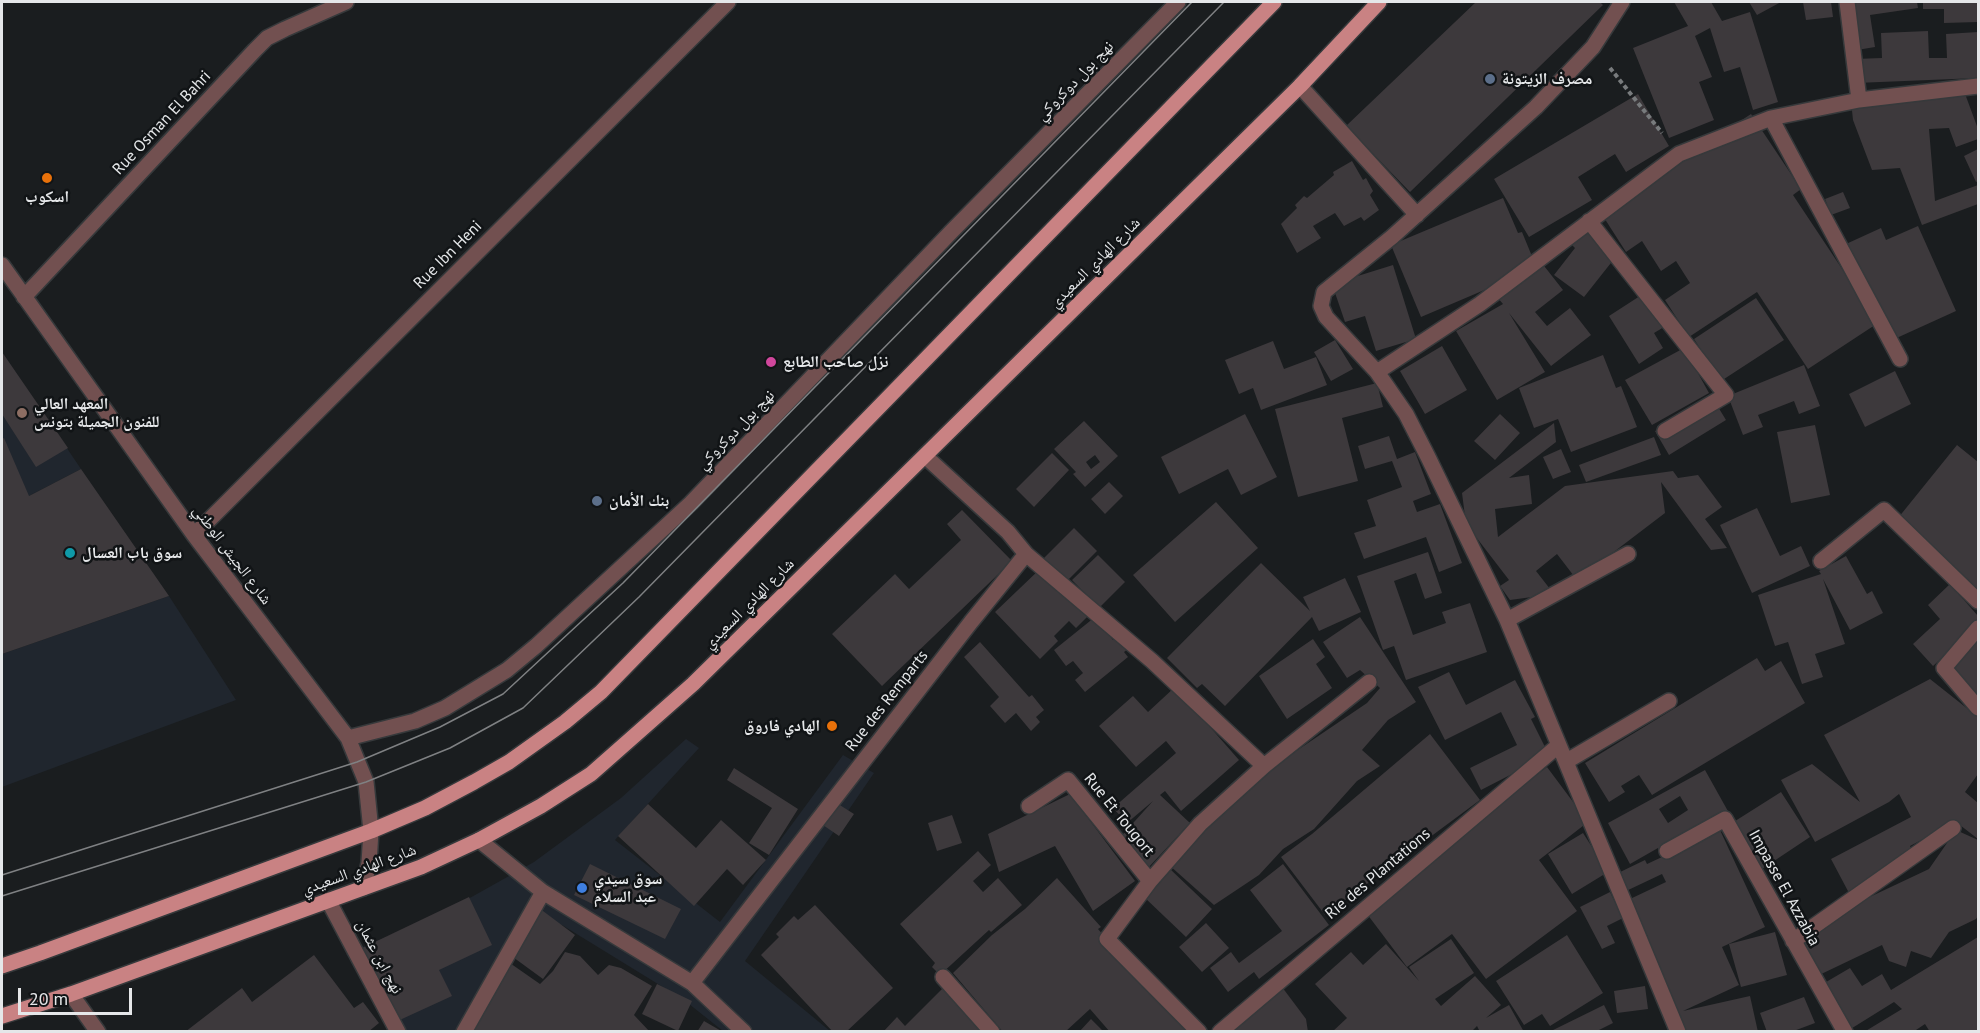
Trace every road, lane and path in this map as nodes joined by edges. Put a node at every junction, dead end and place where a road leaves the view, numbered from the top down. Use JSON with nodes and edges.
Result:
{"nodes":[{"id":1,"x":346,"y":2,"type":"edge"},
{"id":2,"x":728,"y":2,"type":"edge"},
{"id":3,"x":1178,"y":2,"type":"edge"},
{"id":4,"x":1274,"y":2,"type":"edge"},
{"id":5,"x":1379,"y":2,"type":"edge"},
{"id":6,"x":1622,"y":2,"type":"edge"},
{"id":7,"x":1847,"y":2,"type":"edge"},
{"id":8,"x":1593,"y":47,"type":"junction"},
{"id":9,"x":1300,"y":86,"type":"junction"},
{"id":10,"x":1977,"y":89,"type":"edge"},
{"id":11,"x":1859,"y":100,"type":"junction"},
{"id":12,"x":1771,"y":118,"type":"junction"},
{"id":13,"x":1679,"y":154,"type":"junction"},
{"id":14,"x":1417,"y":215,"type":"junction"},
{"id":15,"x":1589,"y":221,"type":"junction"},
{"id":16,"x":2,"y":265,"type":"edge"},
{"id":17,"x":24,"y":297,"type":"junction"},
{"id":18,"x":1900,"y":359,"type":"dead end"},
{"id":19,"x":1377,"y":372,"type":"junction"},
{"id":20,"x":1665,"y":431,"type":"dead end"},
{"id":21,"x":925,"y":456,"type":"junction"},
{"id":22,"x":194,"y":535,"type":"junction"},
{"id":23,"x":1026,"y":554,"type":"junction"},
{"id":24,"x":1628,"y":554,"type":"dead end"},
{"id":25,"x":1821,"y":561,"type":"dead end"},
{"id":26,"x":1978,"y":601,"type":"edge"},
{"id":27,"x":1507,"y":620,"type":"junction"},
{"id":28,"x":1978,"y":628,"type":"edge"},
{"id":29,"x":1369,"y":682,"type":"dead end"},
{"id":30,"x":1670,"y":701,"type":"dead end"},
{"id":31,"x":1978,"y":708,"type":"edge"},
{"id":32,"x":348,"y":738,"type":"junction"},
{"id":33,"x":1560,"y":745,"type":"junction"},
{"id":34,"x":1567,"y":761,"type":"junction"},
{"id":35,"x":1264,"y":766,"type":"junction"},
{"id":36,"x":1029,"y":806,"type":"dead end"},
{"id":37,"x":1953,"y":828,"type":"dead end"},
{"id":38,"x":371,"y":831,"type":"junction"},
{"id":39,"x":479,"y":840,"type":"junction"},
{"id":40,"x":1667,"y":851,"type":"dead end"},
{"id":41,"x":1150,"y":881,"type":"junction"},
{"id":42,"x":363,"y":888,"type":"junction"},
{"id":43,"x":543,"y":892,"type":"junction"},
{"id":44,"x":328,"y":900,"type":"junction"},
{"id":45,"x":1793,"y":940,"type":"junction"},
{"id":46,"x":2,"y":966,"type":"edge"},
{"id":47,"x":943,"y":977,"type":"dead end"},
{"id":48,"x":692,"y":982,"type":"junction"},
{"id":49,"x":72,"y":994,"type":"junction"},
{"id":50,"x":2,"y":1016,"type":"edge"},
{"id":51,"x":98,"y":1032,"type":"edge"},
{"id":52,"x":398,"y":1032,"type":"edge"},
{"id":53,"x":464,"y":1032,"type":"edge"},
{"id":54,"x":744,"y":1032,"type":"edge"},
{"id":55,"x":992,"y":1032,"type":"edge"},
{"id":56,"x":1198,"y":1032,"type":"edge"},
{"id":57,"x":1220,"y":1032,"type":"edge"},
{"id":58,"x":1678,"y":1032,"type":"edge"},
{"id":59,"x":1845,"y":1032,"type":"edge"}],
"edges":[{"from":1,"to":17,"type":"street","name":"Rue Osman El Bahri"},
{"from":2,"to":22,"type":"street","name":"Rue Ibn Heni"},
{"from":3,"to":32,"type":"street","name":"نهج بول دوكروكي"},
{"from":4,"to":38,"type":"main road","name":"شارع الهادي السعيدي"},
{"from":5,"to":9,"type":"main road","name":"شارع الهادي السعيدي"},
{"from":6,"to":8,"type":"street"},
{"from":7,"to":11,"type":"street"},
{"from":8,"to":13,"type":"path"},
{"from":8,"to":14,"type":"street"},
{"from":9,"to":14,"type":"street"},
{"from":9,"to":21,"type":"main road","name":"شارع الهادي السعيدي"},
{"from":10,"to":11,"type":"street"},
{"from":11,"to":12,"type":"street"},
{"from":12,"to":13,"type":"street"},
{"from":12,"to":18,"type":"street"},
{"from":13,"to":15,"type":"street"},
{"from":14,"to":19,"type":"street"},
{"from":15,"to":19,"type":"street"},
{"from":15,"to":20,"type":"street"},
{"from":16,"to":17,"type":"street","name":"شارع الجيش الوطني"},
{"from":17,"to":22,"type":"street","name":"شارع الجيش الوطني"},
{"from":19,"to":27,"type":"street"},
{"from":21,"to":23,"type":"street"},
{"from":21,"to":39,"type":"main road","name":"شارع الهادي السعيدي"},
{"from":22,"to":32,"type":"street","name":"شارع الجيش الوطني"},
{"from":23,"to":35,"type":"street"},
{"from":23,"to":48,"type":"street","name":"Rue des Remparts"},
{"from":24,"to":27,"type":"street"},
{"from":25,"to":26,"type":"street"},
{"from":27,"to":33,"type":"street"},
{"from":28,"to":31,"type":"street"},
{"from":29,"to":35,"type":"street"},
{"from":30,"to":34,"type":"street"},
{"from":32,"to":38,"type":"street","name":"شارع الجيش الوطني"},
{"from":33,"to":34,"type":"street"},
{"from":33,"to":57,"type":"street","name":"Rie des Plantations"},
{"from":34,"to":58,"type":"street"},
{"from":35,"to":41,"type":"street"},
{"from":36,"to":41,"type":"street","name":"Rue Et Tougort"},
{"from":37,"to":45,"type":"street"},
{"from":38,"to":42,"type":"street","name":"شارع الجيش الوطني"},
{"from":38,"to":46,"type":"main road","name":"شارع الهادي السعيدي"},
{"from":39,"to":42,"type":"main road","name":"شارع الهادي السعيدي"},
{"from":39,"to":43,"type":"street"},
{"from":40,"to":45,"type":"street","name":"Impasse El Azzabia"},
{"from":41,"to":56,"type":"street"},
{"from":42,"to":44,"type":"main road","name":"شارع الهادي السعيدي"},
{"from":43,"to":48,"type":"street"},
{"from":43,"to":53,"type":"street"},
{"from":44,"to":49,"type":"main road","name":"شارع الهادي السعيدي"},
{"from":44,"to":52,"type":"street","name":"نهج ابن عثمان"},
{"from":45,"to":59,"type":"street","name":"Impasse El Azzabia"},
{"from":47,"to":55,"type":"street"},
{"from":48,"to":54,"type":"street"},
{"from":49,"to":50,"type":"main road","name":"شارع الهادي السعيدي"},
{"from":49,"to":51,"type":"street"}]}
